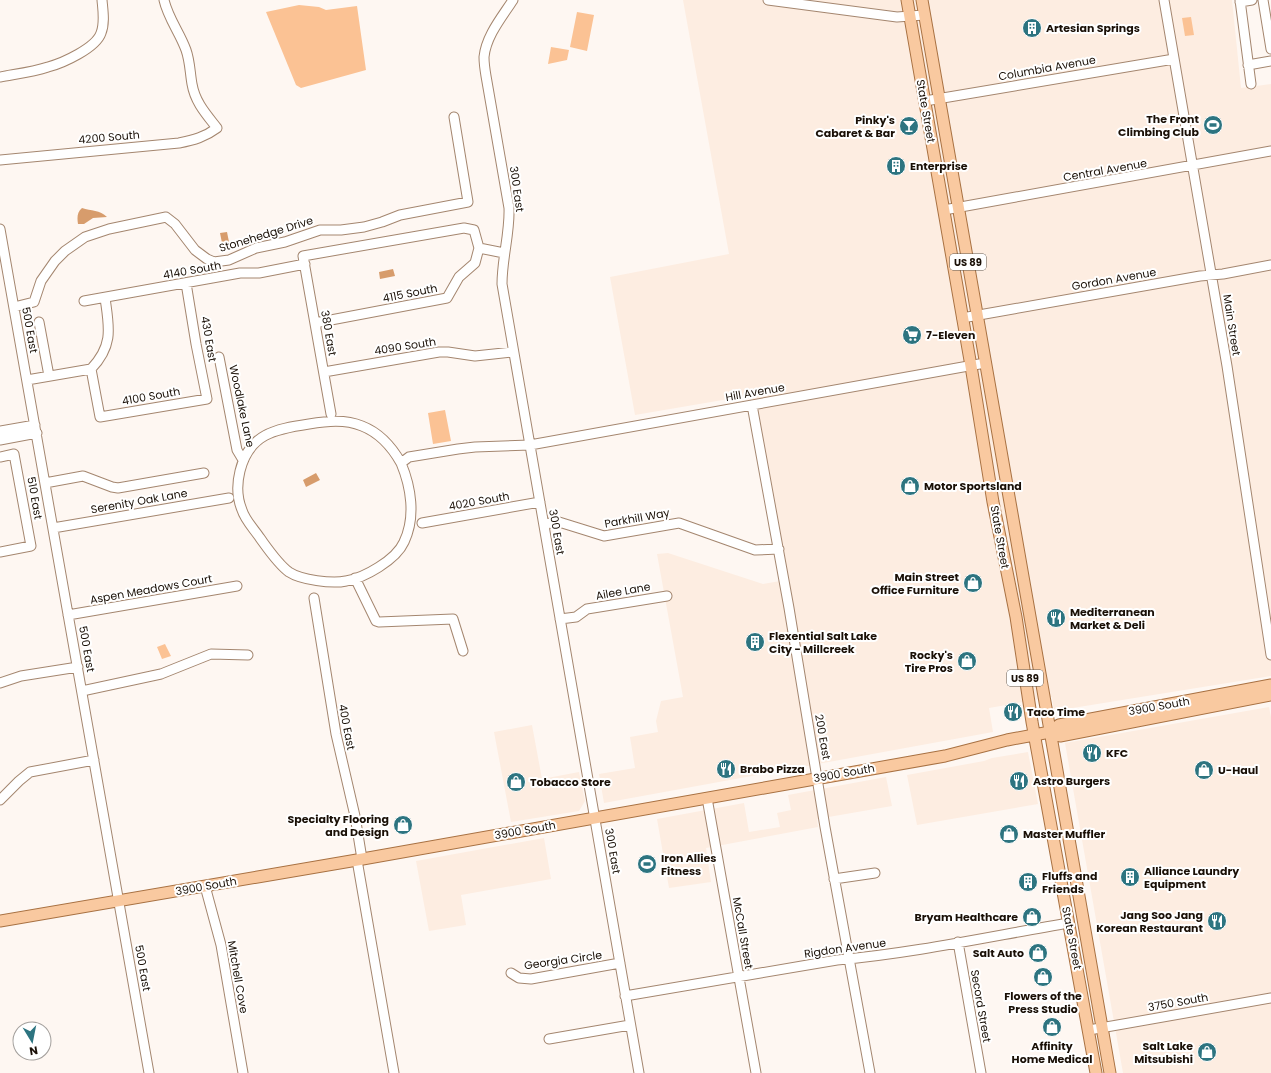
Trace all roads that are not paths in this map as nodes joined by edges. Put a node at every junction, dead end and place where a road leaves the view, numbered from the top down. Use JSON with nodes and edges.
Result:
{"nodes":[{"id":1,"x":102,"y":0,"type":"edge"},
{"id":2,"x":164,"y":0,"type":"edge"},
{"id":3,"x":513,"y":0,"type":"edge"},
{"id":4,"x":768,"y":0,"type":"edge"},
{"id":5,"x":907,"y":0,"type":"edge"},
{"id":6,"x":922,"y":0,"type":"edge"},
{"id":7,"x":1164,"y":0,"type":"edge"},
{"id":8,"x":1252,"y":0,"type":"edge"},
{"id":9,"x":1263,"y":0,"type":"edge"},
{"id":10,"x":1240,"y":1,"type":"edge"},
{"id":11,"x":924,"y":15,"type":"junction"},
{"id":12,"x":910,"y":17,"type":"junction"},
{"id":13,"x":1271,"y":49,"type":"edge"},
{"id":14,"x":1174,"y":59,"type":"junction"},
{"id":15,"x":1271,"y":61,"type":"edge"},
{"id":16,"x":1248,"y":65,"type":"junction"},
{"id":17,"x":0,"y":77,"type":"edge"},
{"id":18,"x":1251,"y":84,"type":"dead end"},
{"id":19,"x":940,"y":99,"type":"junction"},
{"id":20,"x":924,"y":101,"type":"junction"},
{"id":21,"x":454,"y":117,"type":"dead end"},
{"id":22,"x":1271,"y":152,"type":"edge"},
{"id":23,"x":0,"y":160,"type":"edge"},
{"id":24,"x":1193,"y":166,"type":"junction"},
{"id":25,"x":958,"y":208,"type":"junction"},
{"id":26,"x":944,"y":210,"type":"junction"},
{"id":27,"x":0,"y":229,"type":"edge"},
{"id":28,"x":479,"y":248,"type":"junction"},
{"id":29,"x":504,"y":252,"type":"junction"},
{"id":30,"x":304,"y":260,"type":"junction"},
{"id":31,"x":1271,"y":265,"type":"edge"},
{"id":32,"x":1212,"y":275,"type":"junction"},
{"id":33,"x":186,"y":283,"type":"junction"},
{"id":34,"x":105,"y":298,"type":"junction"},
{"id":35,"x":84,"y":301,"type":"dead end"},
{"id":36,"x":14,"y":307,"type":"junction"},
{"id":37,"x":977,"y":316,"type":"junction"},
{"id":38,"x":962,"y":318,"type":"junction"},
{"id":39,"x":39,"y":322,"type":"dead end"},
{"id":40,"x":315,"y":323,"type":"junction"},
{"id":41,"x":513,"y":352,"type":"junction"},
{"id":42,"x":219,"y":357,"type":"dead end"},
{"id":43,"x":985,"y":363,"type":"junction"},
{"id":44,"x":971,"y":366,"type":"junction"},
{"id":45,"x":91,"y":369,"type":"junction"},
{"id":46,"x":324,"y":372,"type":"junction"},
{"id":47,"x":49,"y":376,"type":"junction"},
{"id":48,"x":27,"y":380,"type":"junction"},
{"id":49,"x":207,"y":399,"type":"joint"},
{"id":50,"x":752,"y":405,"type":"junction"},
{"id":51,"x":331,"y":414,"type":"dead end"},
{"id":52,"x":36,"y":429,"type":"junction"},
{"id":53,"x":0,"y":431,"type":"edge"},
{"id":54,"x":0,"y":440,"type":"edge"},
{"id":55,"x":530,"y":445,"type":"junction"},
{"id":56,"x":0,"y":457,"type":"edge"},
{"id":57,"x":243,"y":460,"type":"junction"},
{"id":58,"x":401,"y":463,"type":"junction"},
{"id":59,"x":204,"y":473,"type":"dead end"},
{"id":60,"x":45,"y":483,"type":"junction"},
{"id":61,"x":229,"y":498,"type":"dead end"},
{"id":62,"x":540,"y":502,"type":"junction"},
{"id":63,"x":422,"y":523,"type":"dead end"},
{"id":64,"x":544,"y":524,"type":"junction"},
{"id":65,"x":53,"y":528,"type":"junction"},
{"id":66,"x":779,"y":549,"type":"junction"},
{"id":67,"x":0,"y":552,"type":"edge"},
{"id":68,"x":355,"y":578,"type":"junction"},
{"id":69,"x":237,"y":586,"type":"dead end"},
{"id":70,"x":667,"y":596,"type":"dead end"},
{"id":71,"x":314,"y":598,"type":"dead end"},
{"id":72,"x":68,"y":615,"type":"junction"},
{"id":73,"x":560,"y":619,"type":"junction"},
{"id":74,"x":462,"y":651,"type":"dead end"},
{"id":75,"x":248,"y":655,"type":"dead end"},
{"id":76,"x":1271,"y":655,"type":"edge"},
{"id":77,"x":78,"y":667,"type":"junction"},
{"id":78,"x":0,"y":683,"type":"edge"},
{"id":79,"x":1271,"y":685,"type":"edge"},
{"id":80,"x":82,"y":691,"type":"junction"},
{"id":81,"x":1271,"y":695,"type":"edge"},
{"id":82,"x":1050,"y":732,"type":"junction"},
{"id":83,"x":1034,"y":735,"type":"junction"},
{"id":84,"x":94,"y":760,"type":"junction"},
{"id":85,"x":818,"y":778,"type":"junction"},
{"id":86,"x":707,"y":798,"type":"junction"},
{"id":87,"x":0,"y":800,"type":"edge"},
{"id":88,"x":595,"y":817,"type":"junction"},
{"id":89,"x":360,"y":860,"type":"junction"},
{"id":90,"x":875,"y":873,"type":"dead end"},
{"id":91,"x":834,"y":879,"type":"junction"},
{"id":92,"x":205,"y":886,"type":"junction"},
{"id":93,"x":119,"y":901,"type":"junction"},
{"id":94,"x":0,"y":921,"type":"edge"},
{"id":95,"x":1068,"y":923,"type":"junction"},
{"id":96,"x":958,"y":942,"type":"junction"},
{"id":97,"x":849,"y":959,"type":"junction"},
{"id":98,"x":620,"y":963,"type":"junction"},
{"id":99,"x":511,"y":973,"type":"dead end"},
{"id":100,"x":738,"y":977,"type":"junction"},
{"id":101,"x":626,"y":996,"type":"junction"},
{"id":102,"x":1271,"y":998,"type":"edge"},
{"id":103,"x":630,"y":1025,"type":"junction"},
{"id":104,"x":1102,"y":1028,"type":"junction"},
{"id":105,"x":1089,"y":1030,"type":"junction"},
{"id":106,"x":549,"y":1039,"type":"dead end"},
{"id":107,"x":149,"y":1073,"type":"edge"},
{"id":108,"x":242,"y":1073,"type":"edge"},
{"id":109,"x":394,"y":1073,"type":"edge"},
{"id":110,"x":639,"y":1073,"type":"edge"},
{"id":111,"x":756,"y":1073,"type":"edge"},
{"id":112,"x":870,"y":1073,"type":"edge"},
{"id":113,"x":981,"y":1073,"type":"edge"},
{"id":114,"x":1096,"y":1073,"type":"edge"},
{"id":115,"x":1110,"y":1073,"type":"edge"}],
"edges":[{"from":1,"to":17,"type":"street"},
{"from":2,"to":23,"type":"street","name":"4200 South"},
{"from":3,"to":29,"type":"street","name":"300 East"},
{"from":4,"to":12,"type":"street"},
{"from":5,"to":12,"type":"main road","name":"State Street","number":"US 89"},
{"from":6,"to":11,"type":"main road","name":"State Street","number":"US 89"},
{"from":7,"to":14,"type":"street","name":"Main Street"},
{"from":8,"to":10,"type":"street"},
{"from":9,"to":13,"type":"street"},
{"from":10,"to":16,"type":"street"},
{"from":11,"to":12,"type":"street"},
{"from":11,"to":19,"type":"main road","name":"State Street","number":"US 89"},
{"from":12,"to":20,"type":"main road","name":"State Street","number":"US 89"},
{"from":14,"to":19,"type":"street","name":"Columbia Avenue"},
{"from":14,"to":24,"type":"street","name":"Main Street"},
{"from":15,"to":16,"type":"street"},
{"from":16,"to":18,"type":"street"},
{"from":19,"to":20,"type":"street","name":"Columbia Avenue"},
{"from":19,"to":25,"type":"main road","name":"State Street","number":"US 89"},
{"from":20,"to":26,"type":"main road","name":"State Street","number":"US 89"},
{"from":21,"to":36,"type":"street","name":"Stonehedge Drive"},
{"from":22,"to":24,"type":"street","name":"Central Avenue"},
{"from":24,"to":25,"type":"street","name":"Central Avenue"},
{"from":24,"to":32,"type":"street","name":"Main Street"},
{"from":25,"to":26,"type":"street","name":"Central Avenue"},
{"from":25,"to":37,"type":"main road","name":"State Street","number":"US 89"},
{"from":26,"to":38,"type":"main road","name":"State Street","number":"US 89"},
{"from":27,"to":36,"type":"street","name":"500 East"},
{"from":28,"to":29,"type":"street"},
{"from":28,"to":30,"type":"street","name":"4140 South"},
{"from":28,"to":40,"type":"street","name":"4115 South"},
{"from":29,"to":41,"type":"street","name":"300 East"},
{"from":30,"to":33,"type":"street","name":"4140 South"},
{"from":30,"to":40,"type":"street","name":"380 East"},
{"from":31,"to":32,"type":"street","name":"Gordon Avenue"},
{"from":32,"to":37,"type":"street","name":"Gordon Avenue"},
{"from":32,"to":76,"type":"street","name":"Main Street"},
{"from":33,"to":34,"type":"street","name":"4140 South"},
{"from":33,"to":49,"type":"street","name":"430 East"},
{"from":34,"to":35,"type":"street","name":"4140 South"},
{"from":34,"to":45,"type":"street"},
{"from":36,"to":48,"type":"street","name":"500 East"},
{"from":37,"to":38,"type":"street","name":"Gordon Avenue"},
{"from":37,"to":43,"type":"main road","name":"State Street","number":"US 89"},
{"from":38,"to":44,"type":"main road","name":"State Street","number":"US 89"},
{"from":39,"to":47,"type":"street"},
{"from":40,"to":46,"type":"street","name":"380 East"},
{"from":41,"to":46,"type":"street","name":"4090 South"},
{"from":41,"to":55,"type":"street","name":"300 East"},
{"from":42,"to":57,"type":"street","name":"Woodlake Lane"},
{"from":43,"to":44,"type":"street","name":"Hill Avenue"},
{"from":43,"to":82,"type":"main road","name":"State Street","number":"US 89"},
{"from":44,"to":50,"type":"street","name":"Hill Avenue"},
{"from":44,"to":83,"type":"main road","name":"State Street","number":"US 89"},
{"from":45,"to":47,"type":"street"},
{"from":45,"to":49,"type":"street","name":"4100 South"},
{"from":46,"to":51,"type":"street","name":"380 East"},
{"from":47,"to":48,"type":"street"},
{"from":48,"to":52,"type":"street","name":"500 East"},
{"from":50,"to":55,"type":"street","name":"Hill Avenue"},
{"from":50,"to":66,"type":"street","name":"200 East"},
{"from":52,"to":53,"type":"street"},
{"from":52,"to":54,"type":"street"},
{"from":52,"to":60,"type":"street","name":"500 East"},
{"from":55,"to":58,"type":"street","name":"Hill Avenue"},
{"from":55,"to":62,"type":"street","name":"300 East"},
{"from":56,"to":67,"type":"street","name":"510 East"},
{"from":57,"to":58,"type":"street"},
{"from":57,"to":68,"type":"street"},
{"from":58,"to":68,"type":"street"},
{"from":59,"to":60,"type":"street"},
{"from":60,"to":65,"type":"street","name":"500 East"},
{"from":61,"to":65,"type":"street","name":"Serenity Oak Lane"},
{"from":62,"to":63,"type":"street","name":"4020 South"},
{"from":62,"to":64,"type":"street","name":"300 East"},
{"from":64,"to":66,"type":"street","name":"Parkhill Way"},
{"from":64,"to":73,"type":"street","name":"300 East"},
{"from":65,"to":72,"type":"street","name":"500 East"},
{"from":66,"to":85,"type":"street","name":"200 East"},
{"from":68,"to":74,"type":"street"},
{"from":69,"to":72,"type":"street","name":"Aspen Meadows Court"},
{"from":70,"to":73,"type":"street","name":"Ailee Lane"},
{"from":71,"to":89,"type":"street","name":"400 East"},
{"from":72,"to":77,"type":"street","name":"500 East"},
{"from":73,"to":88,"type":"street","name":"300 East"},
{"from":75,"to":80,"type":"street"},
{"from":77,"to":78,"type":"street"},
{"from":77,"to":80,"type":"street","name":"500 East"},
{"from":79,"to":82,"type":"main road","name":"3900 South"},
{"from":80,"to":84,"type":"street","name":"500 East"},
{"from":81,"to":82,"type":"main road","name":"3900 South"},
{"from":82,"to":83,"type":"main road","name":"3900 South"},
{"from":82,"to":104,"type":"main road","name":"State Street","number":"US 89"},
{"from":83,"to":85,"type":"main road","name":"3900 South"},
{"from":83,"to":95,"type":"main road","name":"State Street","number":"US 89"},
{"from":84,"to":87,"type":"street"},
{"from":84,"to":93,"type":"street","name":"500 East"},
{"from":85,"to":86,"type":"main road","name":"3900 South"},
{"from":85,"to":91,"type":"street","name":"200 East"},
{"from":86,"to":88,"type":"main road","name":"3900 South"},
{"from":86,"to":100,"type":"street","name":"McCall Street"},
{"from":88,"to":89,"type":"main road","name":"3900 South"},
{"from":88,"to":98,"type":"street","name":"300 East"},
{"from":89,"to":92,"type":"main road","name":"3900 South"},
{"from":89,"to":109,"type":"street","name":"400 East"},
{"from":90,"to":91,"type":"street"},
{"from":91,"to":97,"type":"street","name":"200 East"},
{"from":92,"to":93,"type":"main road","name":"3900 South"},
{"from":92,"to":108,"type":"street","name":"Mitchell Cove"},
{"from":93,"to":94,"type":"main road","name":"3900 South"},
{"from":93,"to":107,"type":"street","name":"500 East"},
{"from":95,"to":96,"type":"street","name":"Rigdon Avenue"},
{"from":95,"to":105,"type":"main road","name":"State Street","number":"US 89"},
{"from":96,"to":97,"type":"street","name":"Rigdon Avenue"},
{"from":96,"to":113,"type":"street","name":"Secord Street"},
{"from":97,"to":100,"type":"street","name":"Rigdon Avenue"},
{"from":97,"to":112,"type":"street","name":"200 East"},
{"from":98,"to":99,"type":"street","name":"Georgia Circle"},
{"from":98,"to":101,"type":"street","name":"300 East"},
{"from":100,"to":101,"type":"street","name":"Rigdon Avenue"},
{"from":100,"to":111,"type":"street","name":"McCall Street"},
{"from":101,"to":103,"type":"street","name":"300 East"},
{"from":102,"to":104,"type":"street","name":"3750 South"},
{"from":103,"to":106,"type":"street"},
{"from":103,"to":110,"type":"street","name":"300 East"},
{"from":104,"to":105,"type":"street","name":"3750 South"},
{"from":104,"to":115,"type":"main road","name":"State Street","number":"US 89"},
{"from":105,"to":114,"type":"main road","name":"State Street","number":"US 89"}]}
